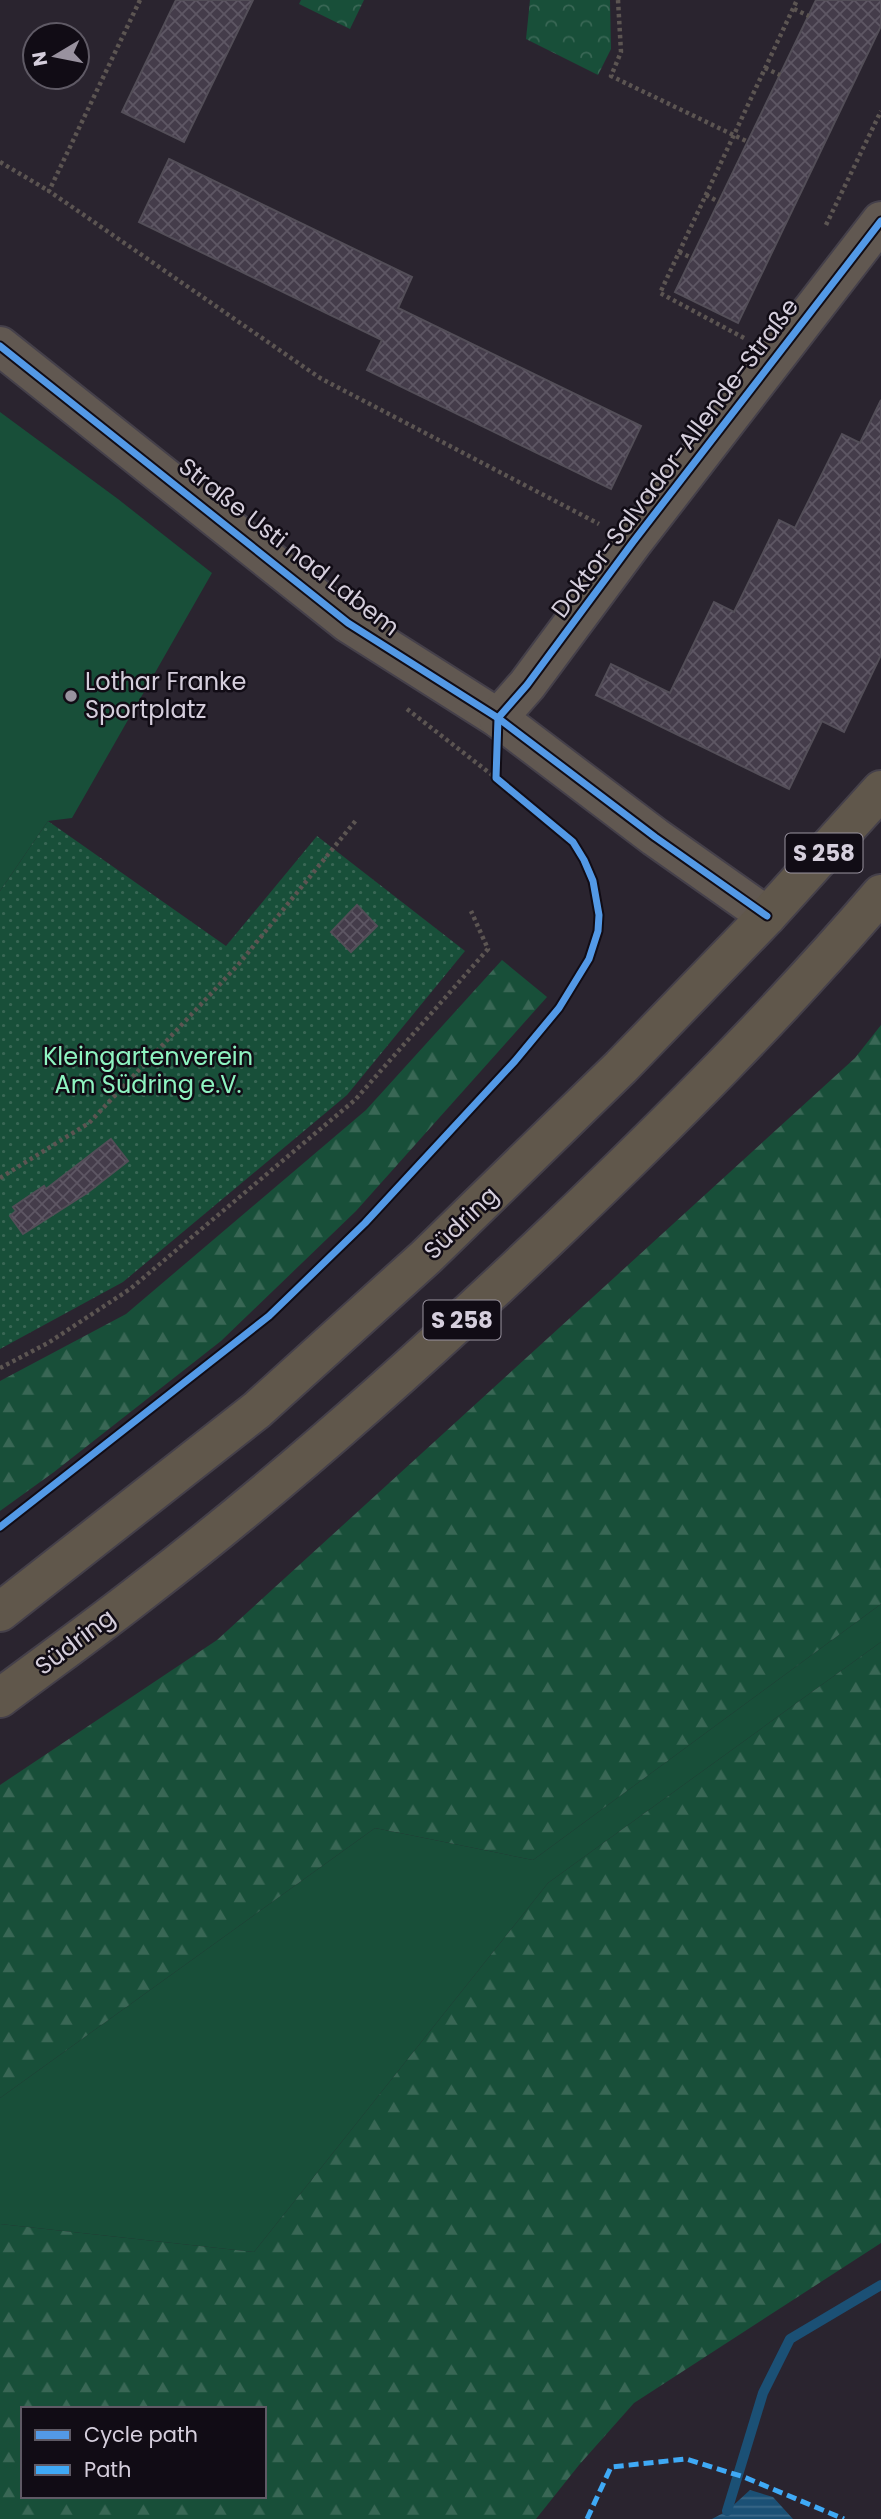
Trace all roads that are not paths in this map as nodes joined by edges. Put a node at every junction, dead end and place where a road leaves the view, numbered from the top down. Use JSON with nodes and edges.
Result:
{"nodes":[{"id":1,"x":881,"y":221,"type":"edge"},
{"id":2,"x":0,"y":345,"type":"edge"},
{"id":3,"x":498,"y":718,"type":"junction"},
{"id":4,"x":881,"y":790,"type":"edge"},
{"id":5,"x":881,"y":894,"type":"edge"},
{"id":6,"x":767,"y":916,"type":"junction"},
{"id":7,"x":0,"y":1612,"type":"edge"},
{"id":8,"x":0,"y":1698,"type":"edge"}],
"edges":[{"from":1,"to":3,"type":"street","name":"Doktor-Salvador-Allende-Straße"},
{"from":2,"to":3,"type":"street","name":"Straße Usti nad Labem"},
{"from":3,"to":6,"type":"street","name":"Straße Usti nad Labem"},
{"from":4,"to":6,"type":"main road","name":"Südring","number":"S 258"},
{"from":5,"to":8,"type":"main road","name":"Südring","number":"S 258"},
{"from":6,"to":7,"type":"main road","name":"Südring","number":"S 258"}]}
